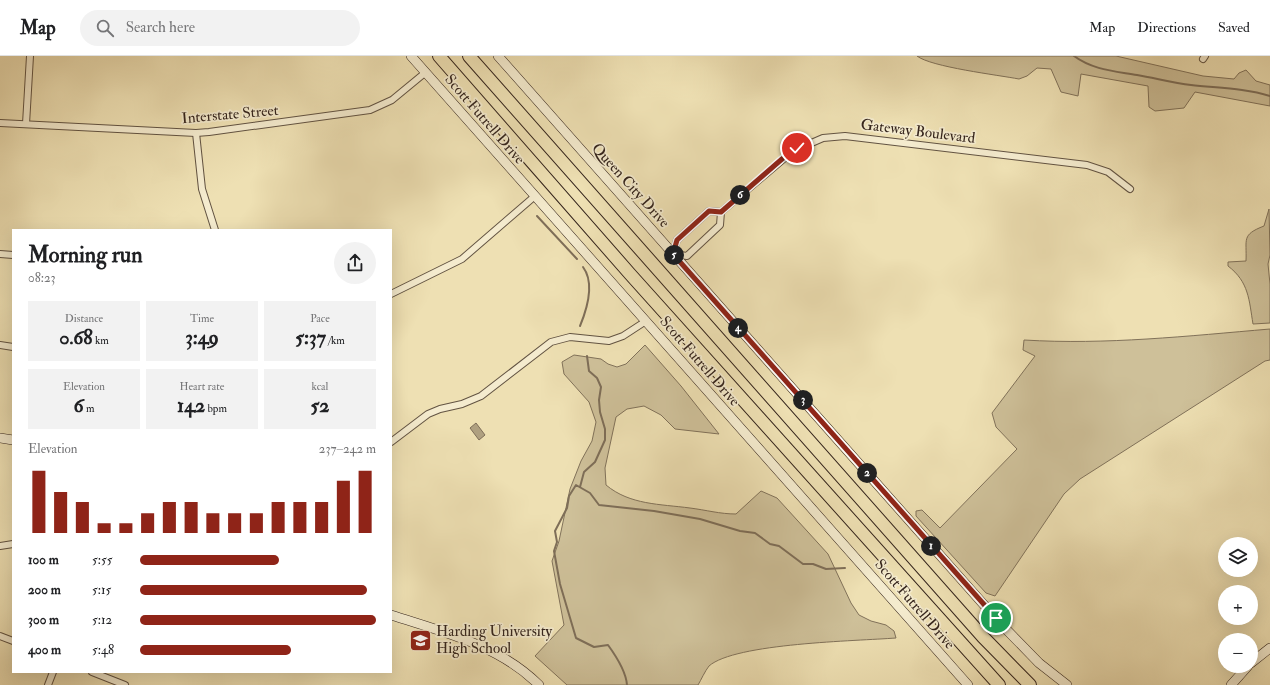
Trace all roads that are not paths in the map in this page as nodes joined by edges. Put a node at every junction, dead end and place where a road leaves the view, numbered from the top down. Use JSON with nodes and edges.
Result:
{"nodes":[{"id":1,"x":30,"y":56,"type":"edge"},
{"id":2,"x":412,"y":56,"type":"edge"},
{"id":3,"x":439,"y":56,"type":"edge"},
{"id":4,"x":468,"y":56,"type":"edge"},
{"id":5,"x":498,"y":56,"type":"edge"},
{"id":6,"x":426,"y":72,"type":"junction"},
{"id":7,"x":0,"y":123,"type":"edge"},
{"id":8,"x":26,"y":124,"type":"junction"},
{"id":9,"x":196,"y":133,"type":"junction"},
{"id":10,"x":1130,"y":189,"type":"dead end"},
{"id":11,"x":535,"y":196,"type":"junction"},
{"id":12,"x":721,"y":212,"type":"junction"},
{"id":13,"x":215,"y":229,"type":"edge"},
{"id":14,"x":0,"y":254,"type":"edge"},
{"id":15,"x":673,"y":254,"type":"junction"},
{"id":16,"x":12,"y":255,"type":"edge"},
{"id":17,"x":392,"y":294,"type":"edge"},
{"id":18,"x":646,"y":321,"type":"junction"},
{"id":19,"x":0,"y":345,"type":"edge"},
{"id":20,"x":12,"y":346,"type":"edge"},
{"id":21,"x":0,"y":438,"type":"edge"},
{"id":22,"x":12,"y":440,"type":"edge"},
{"id":23,"x":392,"y":441,"type":"edge"},
{"id":24,"x":12,"y":544,"type":"edge"},
{"id":25,"x":0,"y":546,"type":"edge"},
{"id":26,"x":392,"y":615,"type":"edge"},
{"id":27,"x":0,"y":636,"type":"edge"},
{"id":28,"x":12,"y":641,"type":"edge"},
{"id":29,"x":1270,"y":648,"type":"edge"},
{"id":30,"x":1258,"y":657,"type":"edge"},
{"id":31,"x":977,"y":663,"type":"junction"},
{"id":32,"x":53,"y":673,"type":"edge"},
{"id":33,"x":1242,"y":673,"type":"edge"},
{"id":34,"x":101,"y":674,"type":"edge"},
{"id":35,"x":48,"y":685,"type":"edge"},
{"id":36,"x":125,"y":685,"type":"edge"},
{"id":37,"x":539,"y":685,"type":"edge"},
{"id":38,"x":968,"y":685,"type":"edge"},
{"id":39,"x":994,"y":685,"type":"edge"},
{"id":40,"x":999,"y":685,"type":"edge"},
{"id":41,"x":1030,"y":685,"type":"edge"},
{"id":42,"x":1066,"y":685,"type":"edge"},
{"id":43,"x":1231,"y":685,"type":"edge"}],
"edges":[{"from":1,"to":8,"type":"street"},
{"from":2,"to":6,"type":"street","name":"Scott Futrell Drive"},
{"from":3,"to":31,"type":"highway"},
{"from":4,"to":41,"type":"highway"},
{"from":5,"to":15,"type":"street","name":"Queen City Drive"},
{"from":6,"to":9,"type":"street","name":"Interstate Street"},
{"from":6,"to":11,"type":"street","name":"Scott Futrell Drive"},
{"from":7,"to":8,"type":"street","name":"Interstate Street"},
{"from":8,"to":9,"type":"street","name":"Interstate Street"},
{"from":9,"to":13,"type":"street"},
{"from":10,"to":12,"type":"street","name":"Gateway Boulevard"},
{"from":11,"to":17,"type":"street"},
{"from":11,"to":18,"type":"street","name":"Scott Futrell Drive"},
{"from":12,"to":15,"type":"street","name":"Gateway Boulevard"},
{"from":12,"to":15,"type":"street"},
{"from":14,"to":16,"type":"street"},
{"from":15,"to":42,"type":"street","name":"Queen City Drive"},
{"from":18,"to":23,"type":"street"},
{"from":18,"to":38,"type":"street","name":"Scott Futrell Drive"},
{"from":19,"to":20,"type":"street"},
{"from":21,"to":22,"type":"street"},
{"from":24,"to":25,"type":"street"},
{"from":26,"to":37,"type":"street"},
{"from":27,"to":28,"type":"street"},
{"from":29,"to":30,"type":"street"},
{"from":31,"to":39,"type":"highway"},
{"from":31,"to":40,"type":"highway"},
{"from":32,"to":35,"type":"street"},
{"from":33,"to":43,"type":"street"},
{"from":34,"to":36,"type":"street"}]}
